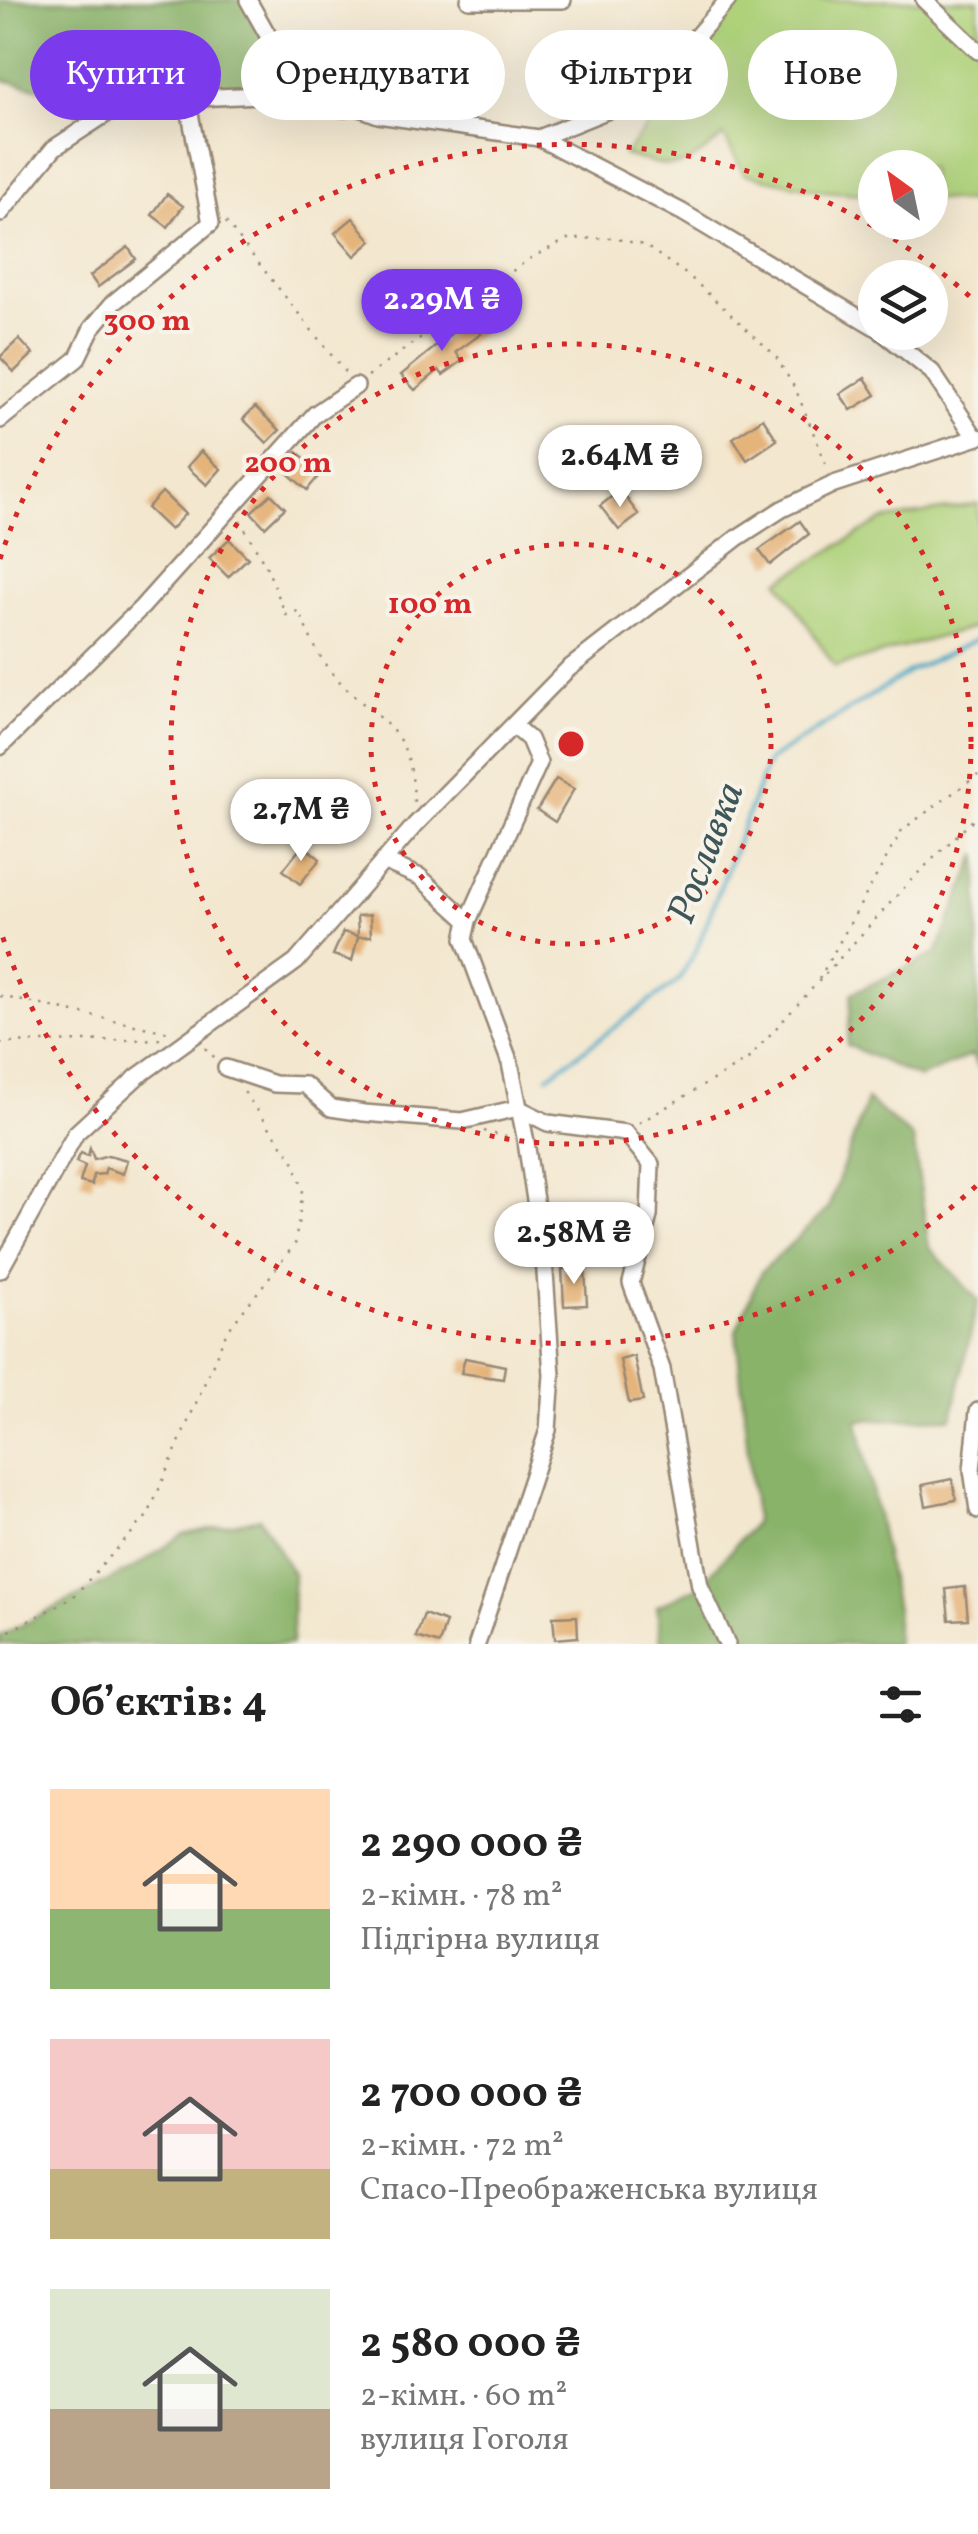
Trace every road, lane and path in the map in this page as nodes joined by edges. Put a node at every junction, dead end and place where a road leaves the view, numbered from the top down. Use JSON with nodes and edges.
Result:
{"nodes":[{"id":1,"x":248,"y":0,"type":"edge"},
{"id":2,"x":470,"y":0,"type":"edge"},
{"id":3,"x":563,"y":0,"type":"edge"},
{"id":4,"x":728,"y":0,"type":"edge"},
{"id":5,"x":924,"y":0,"type":"edge"},
{"id":6,"x":265,"y":30,"type":"edge"},
{"id":7,"x":978,"y":51,"type":"edge"},
{"id":8,"x":97,"y":120,"type":"edge"},
{"id":9,"x":191,"y":120,"type":"edge"},
{"id":10,"x":413,"y":120,"type":"edge"},
{"id":11,"x":540,"y":138,"type":"junction"},
{"id":12,"x":0,"y":214,"type":"edge"},
{"id":13,"x":212,"y":223,"type":"junction"},
{"id":14,"x":858,"y":317,"type":"edge"},
{"id":15,"x":904,"y":350,"type":"edge"},
{"id":16,"x":356,"y":386,"type":"junction"},
{"id":17,"x":0,"y":420,"type":"edge"},
{"id":18,"x":976,"y":437,"type":"edge"},
{"id":19,"x":834,"y":484,"type":"junction"},
{"id":20,"x":231,"y":505,"type":"junction"},
{"id":21,"x":514,"y":726,"type":"junction"},
{"id":22,"x":0,"y":747,"type":"edge"},
{"id":23,"x":978,"y":775,"type":"edge"},
{"id":24,"x":978,"y":815,"type":"edge"},
{"id":25,"x":415,"y":825,"type":"junction"},
{"id":26,"x":383,"y":861,"type":"junction"},
{"id":27,"x":468,"y":921,"type":"junction"},
{"id":28,"x":816,"y":984,"type":"junction"},
{"id":29,"x":0,"y":996,"type":"edge"},
{"id":30,"x":194,"y":1038,"type":"junction"},
{"id":31,"x":0,"y":1044,"type":"edge"},
{"id":32,"x":226,"y":1068,"type":"junction"},
{"id":33,"x":518,"y":1108,"type":"junction"},
{"id":34,"x":455,"y":1120,"type":"junction"},
{"id":35,"x":626,"y":1133,"type":"junction"},
{"id":36,"x":526,"y":1142,"type":"junction"},
{"id":37,"x":0,"y":1270,"type":"edge"},
{"id":38,"x":978,"y":1411,"type":"edge"},
{"id":39,"x":978,"y":1510,"type":"edge"},
{"id":40,"x":0,"y":1636,"type":"edge"},
{"id":41,"x":477,"y":1644,"type":"edge"},
{"id":42,"x":727,"y":1644,"type":"edge"}],
"edges":[{"from":1,"to":6,"type":"street"},
{"from":2,"to":3,"type":"street"},
{"from":4,"to":11,"type":"street"},
{"from":5,"to":7,"type":"street"},
{"from":8,"to":12,"type":"street"},
{"from":9,"to":13,"type":"street"},
{"from":10,"to":11,"type":"street"},
{"from":11,"to":14,"type":"street"},
{"from":13,"to":16,"type":"path"},
{"from":13,"to":17,"type":"street"},
{"from":15,"to":18,"type":"street"},
{"from":16,"to":19,"type":"path"},
{"from":16,"to":20,"type":"street"},
{"from":18,"to":19,"type":"street"},
{"from":19,"to":21,"type":"street"},
{"from":20,"to":22,"type":"street"},
{"from":20,"to":25,"type":"path"},
{"from":21,"to":25,"type":"street"},
{"from":21,"to":27,"type":"street"},
{"from":23,"to":28,"type":"path"},
{"from":24,"to":28,"type":"path"},
{"from":25,"to":26,"type":"street"},
{"from":26,"to":27,"type":"street"},
{"from":26,"to":30,"type":"street"},
{"from":27,"to":33,"type":"street"},
{"from":28,"to":35,"type":"path"},
{"from":29,"to":30,"type":"path"},
{"from":30,"to":31,"type":"path"},
{"from":30,"to":32,"type":"path"},
{"from":30,"to":37,"type":"street"},
{"from":32,"to":34,"type":"street"},
{"from":32,"to":40,"type":"path"},
{"from":33,"to":34,"type":"street"},
{"from":33,"to":35,"type":"street"},
{"from":33,"to":36,"type":"street"},
{"from":34,"to":36,"type":"path"},
{"from":35,"to":42,"type":"street"},
{"from":36,"to":41,"type":"street"},
{"from":38,"to":39,"type":"street"}]}
